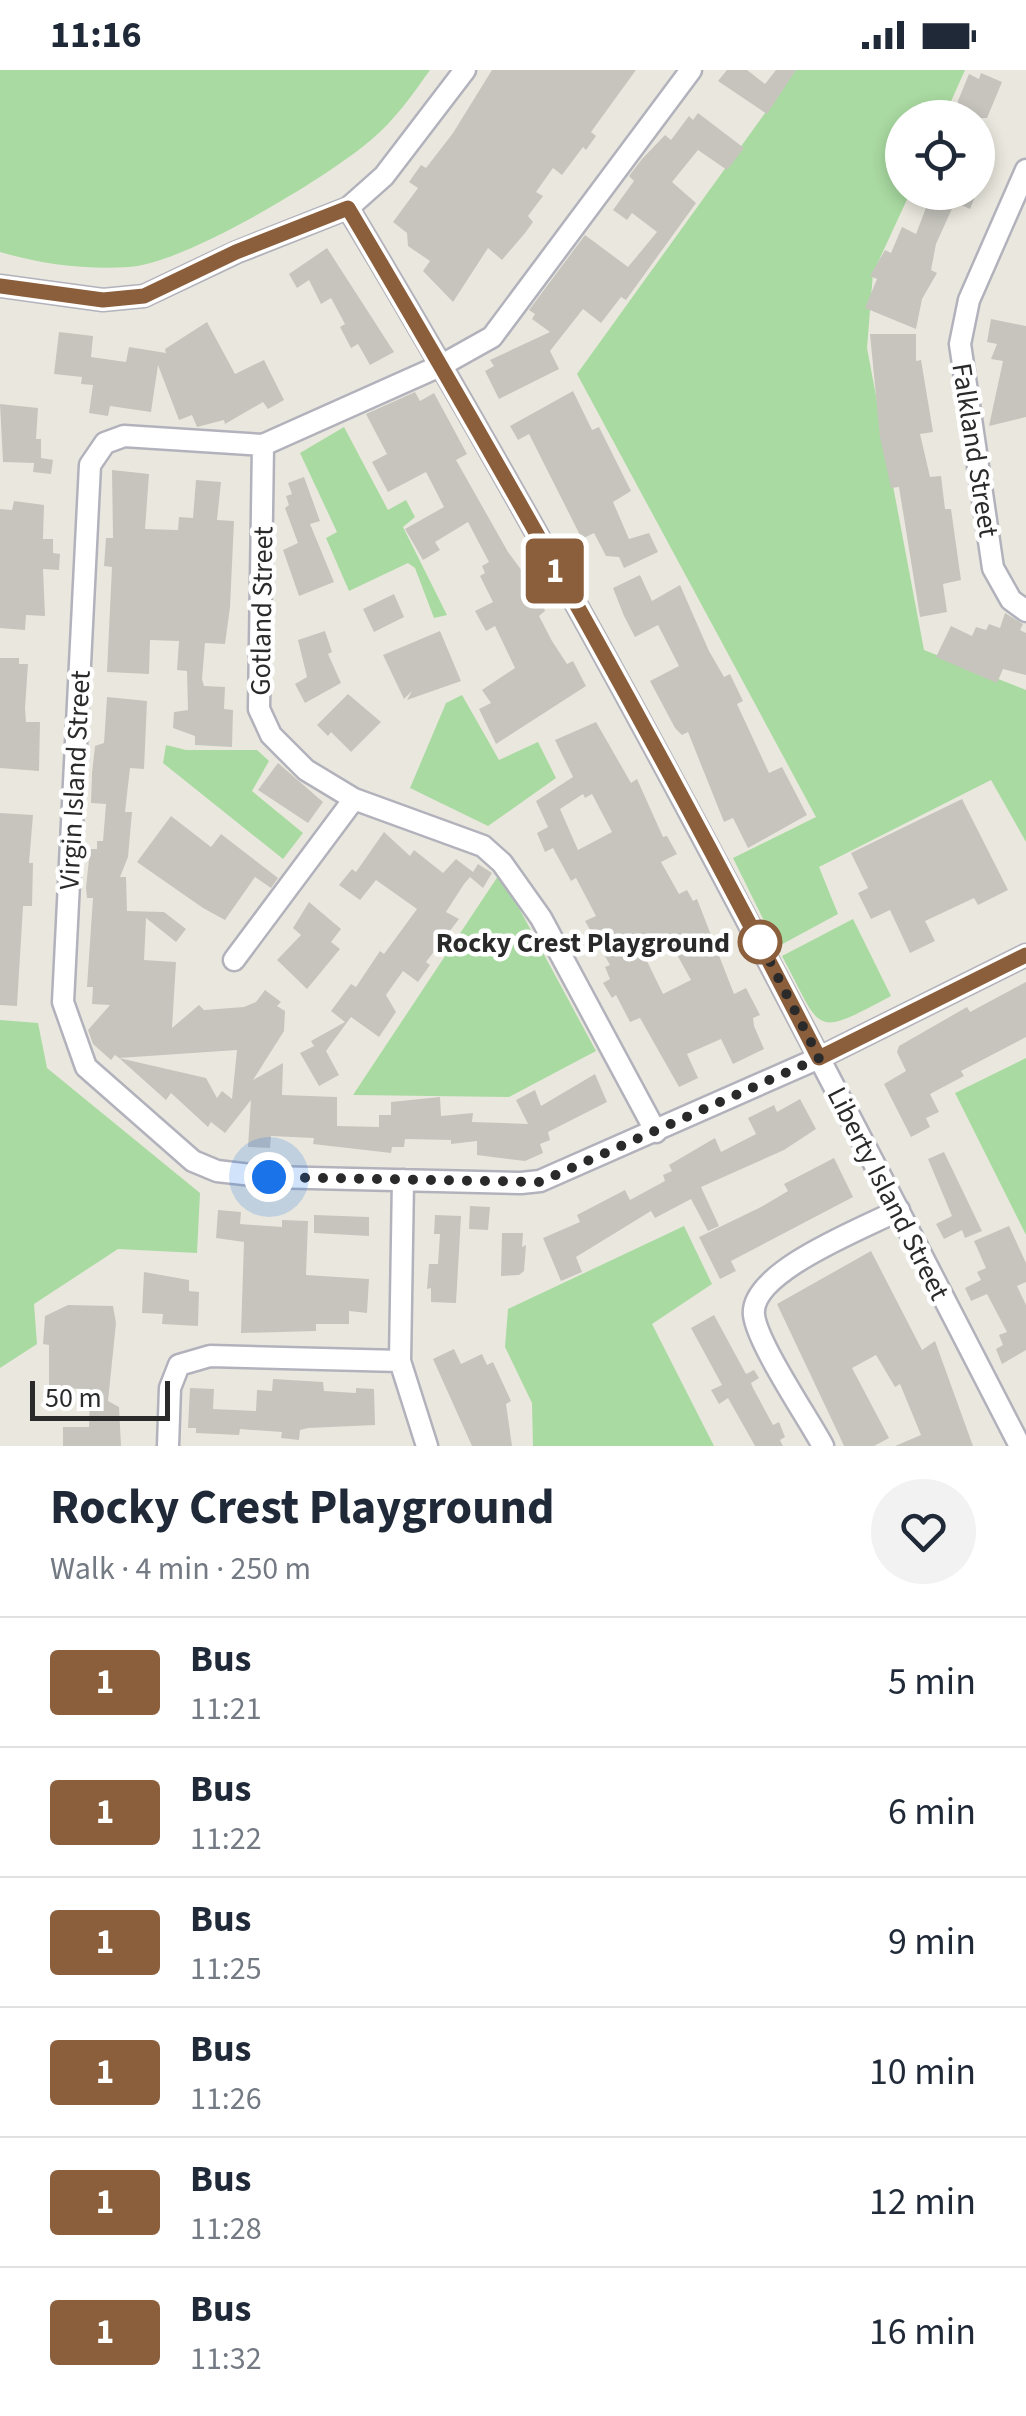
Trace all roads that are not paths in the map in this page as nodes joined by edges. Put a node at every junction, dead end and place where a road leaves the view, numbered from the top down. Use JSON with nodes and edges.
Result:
{"nodes":[{"id":1,"x":465,"y":70,"type":"edge"},
{"id":2,"x":691,"y":70,"type":"edge"},
{"id":3,"x":1026,"y":170,"type":"edge"},
{"id":4,"x":348,"y":208,"type":"junction"},
{"id":5,"x":0,"y":286,"type":"edge"},
{"id":6,"x":442,"y":365,"type":"junction"},
{"id":7,"x":263,"y":445,"type":"junction"},
{"id":8,"x":1026,"y":612,"type":"edge"},
{"id":9,"x":354,"y":798,"type":"junction"},
{"id":10,"x":1026,"y":955,"type":"edge"},
{"id":11,"x":234,"y":960,"type":"dead end"},
{"id":12,"x":819,"y":1058,"type":"junction"},
{"id":13,"x":656,"y":1132,"type":"junction"},
{"id":14,"x":403,"y":1180,"type":"junction"},
{"id":15,"x":899,"y":1210,"type":"junction"},
{"id":16,"x":400,"y":1361,"type":"junction"},
{"id":17,"x":168,"y":1446,"type":"edge"},
{"id":18,"x":428,"y":1446,"type":"edge"},
{"id":19,"x":824,"y":1446,"type":"edge"},
{"id":20,"x":1020,"y":1446,"type":"edge"}],
"edges":[{"from":1,"to":4,"type":"street"},
{"from":2,"to":6,"type":"street","name":"Virgin Island Street"},
{"from":3,"to":8,"type":"street","name":"Falkland Street"},
{"from":4,"to":5,"type":"street"},
{"from":4,"to":6,"type":"street","name":"Liberty Island Street"},
{"from":6,"to":7,"type":"street","name":"Virgin Island Street"},
{"from":6,"to":12,"type":"street","name":"Liberty Island Street"},
{"from":7,"to":9,"type":"street","name":"Gotland Street"},
{"from":7,"to":14,"type":"street","name":"Virgin Island Street"},
{"from":9,"to":11,"type":"street"},
{"from":9,"to":13,"type":"street","name":"Gotland Street"},
{"from":10,"to":12,"type":"street","name":"Virgin Island Street"},
{"from":12,"to":13,"type":"street","name":"Virgin Island Street"},
{"from":12,"to":15,"type":"street","name":"Liberty Island Street"},
{"from":13,"to":14,"type":"street","name":"Virgin Island Street"},
{"from":14,"to":16,"type":"street"},
{"from":15,"to":19,"type":"street"},
{"from":15,"to":20,"type":"street","name":"Liberty Island Street"},
{"from":16,"to":17,"type":"street"},
{"from":16,"to":18,"type":"street"}]}
